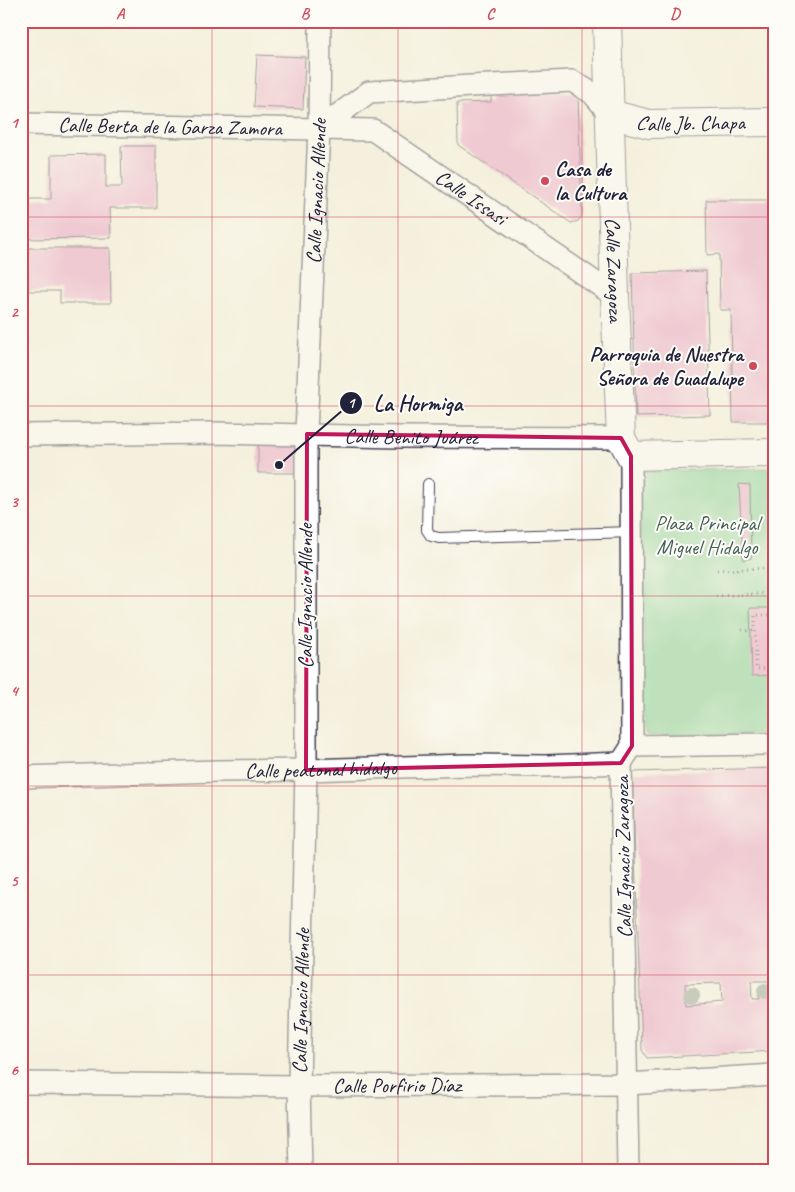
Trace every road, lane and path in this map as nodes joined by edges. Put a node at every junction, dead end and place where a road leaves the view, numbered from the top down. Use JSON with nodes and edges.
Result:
{"nodes":[{"id":1,"x":320,"y":21,"type":"edge"},
{"id":2,"x":608,"y":21,"type":"edge"},
{"id":3,"x":610,"y":114,"type":"junction"},
{"id":4,"x":774,"y":122,"type":"edge"},
{"id":5,"x":21,"y":124,"type":"edge"},
{"id":6,"x":319,"y":128,"type":"junction"},
{"id":7,"x":615,"y":296,"type":"junction"},
{"id":8,"x":307,"y":434,"type":"junction"},
{"id":9,"x":21,"y":435,"type":"edge"},
{"id":10,"x":626,"y":447,"type":"junction"},
{"id":11,"x":774,"y":453,"type":"edge"},
{"id":12,"x":428,"y":484,"type":"dead end"},
{"id":13,"x":632,"y":532,"type":"junction"},
{"id":14,"x":774,"y":568,"type":"edge"},
{"id":15,"x":717,"y":570,"type":"dead end"},
{"id":16,"x":774,"y":593,"type":"edge"},
{"id":17,"x":716,"y":596,"type":"dead end"},
{"id":18,"x":774,"y":615,"type":"edge"},
{"id":19,"x":742,"y":630,"type":"dead end"},
{"id":20,"x":755,"y":631,"type":"junction"},
{"id":21,"x":774,"y":668,"type":"edge"},
{"id":22,"x":774,"y":744,"type":"edge"},
{"id":23,"x":626,"y":755,"type":"junction"},
{"id":24,"x":306,"y":770,"type":"junction"},
{"id":25,"x":21,"y":777,"type":"edge"},
{"id":26,"x":774,"y":1075,"type":"edge"},
{"id":27,"x":21,"y":1083,"type":"edge"},
{"id":28,"x":628,"y":1084,"type":"junction"},
{"id":29,"x":299,"y":1086,"type":"junction"},
{"id":30,"x":301,"y":1171,"type":"edge"},
{"id":31,"x":628,"y":1171,"type":"edge"}],
"edges":[{"from":1,"to":6,"type":"street","name":"Calle Ignacio Allende"},
{"from":2,"to":3,"type":"main road","name":"Calle Zaragoza"},
{"from":3,"to":4,"type":"main road","name":"Calle Jb. Chapa"},
{"from":3,"to":6,"type":"street"},
{"from":3,"to":7,"type":"main road","name":"Calle Zaragoza"},
{"from":5,"to":6,"type":"street","name":"Calle Berta de la Garza Zamora"},
{"from":6,"to":7,"type":"street","name":"Calle Issasi"},
{"from":6,"to":8,"type":"street","name":"Calle Ignacio Allende"},
{"from":7,"to":10,"type":"main road","name":"Calle Zaragoza"},
{"from":8,"to":9,"type":"street","name":"Calle Benito Juárez"},
{"from":8,"to":10,"type":"street","name":"Calle Benito Juárez"},
{"from":8,"to":24,"type":"street","name":"Calle Ignacio Allende"},
{"from":10,"to":11,"type":"main road"},
{"from":10,"to":13,"type":"street","name":"Calle Ignacio Zaragoza"},
{"from":12,"to":13,"type":"lane"},
{"from":13,"to":23,"type":"street","name":"Calle Ignacio Zaragoza"},
{"from":14,"to":15,"type":"path"},
{"from":16,"to":17,"type":"path"},
{"from":18,"to":20,"type":"path"},
{"from":19,"to":20,"type":"path"},
{"from":20,"to":21,"type":"path"},
{"from":22,"to":23,"type":"street","name":"Calle peatonal hidalgo"},
{"from":23,"to":24,"type":"street","name":"Calle peatonal hidalgo"},
{"from":23,"to":28,"type":"street","name":"Calle Ignacio Zaragoza"},
{"from":24,"to":25,"type":"street","name":"Calle peatonal hidalgo"},
{"from":24,"to":29,"type":"street","name":"Calle Ignacio Allende"},
{"from":26,"to":28,"type":"street","name":"Calle Porfirio Díaz"},
{"from":27,"to":29,"type":"street","name":"Calle Porfirio Díaz"},
{"from":28,"to":29,"type":"street","name":"Calle Porfirio Díaz"},
{"from":28,"to":31,"type":"street","name":"Calle Ignacio Zaragoza"},
{"from":29,"to":30,"type":"street","name":"Calle Ignacio Allende"}]}
